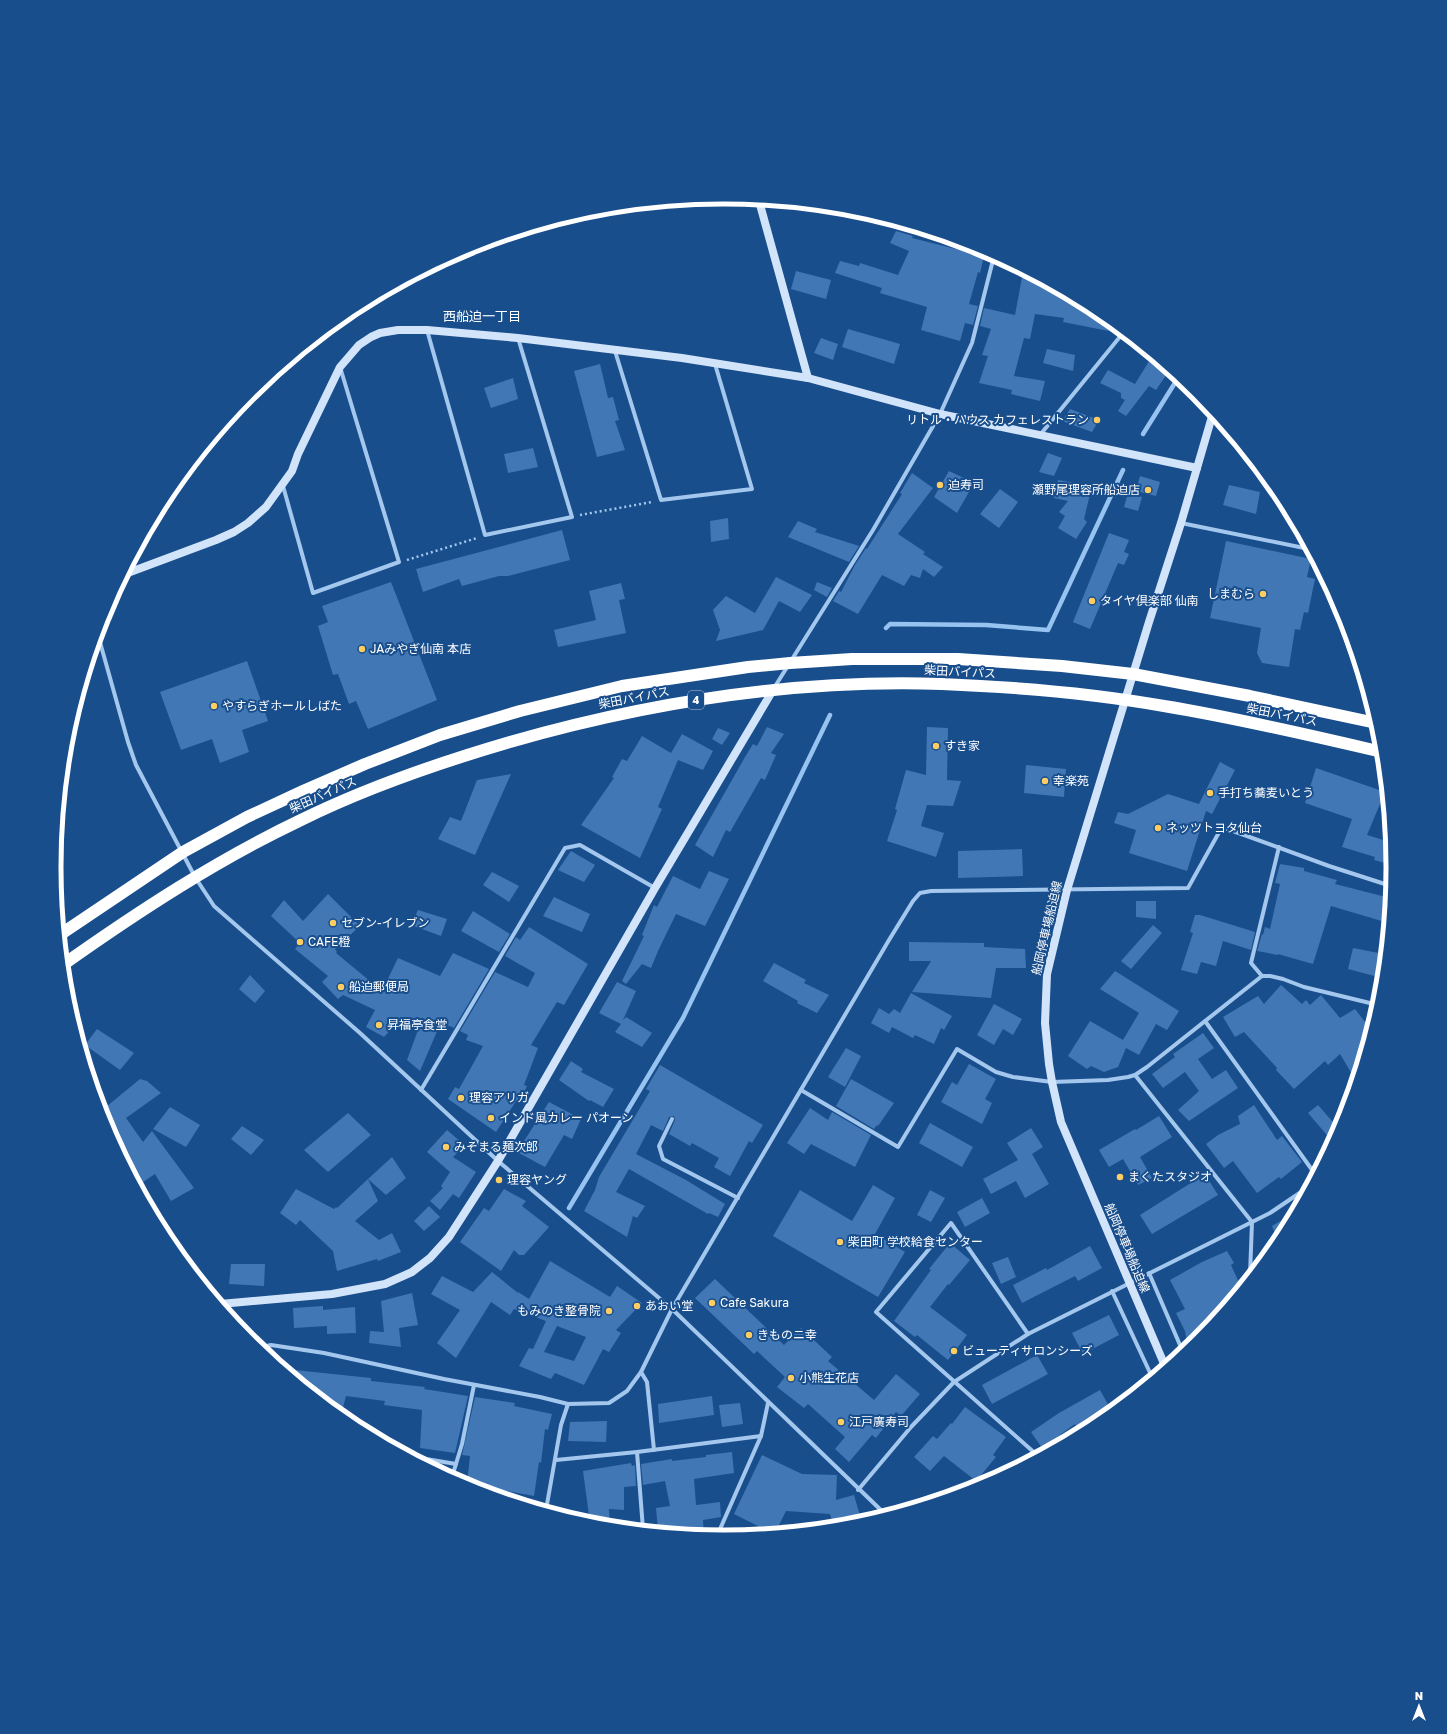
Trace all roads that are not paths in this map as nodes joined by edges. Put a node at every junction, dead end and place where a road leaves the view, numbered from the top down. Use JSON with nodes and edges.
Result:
{"nodes":[{"id":1,"x":760,"y":206,"type":"edge"},
{"id":2,"x":992,"y":262,"type":"edge"},
{"id":3,"x":427,"y":330,"type":"junction"},
{"id":4,"x":1120,"y":336,"type":"edge"},
{"id":5,"x":518,"y":338,"type":"junction"},
{"id":6,"x":615,"y":351,"type":"junction"},
{"id":7,"x":715,"y":364,"type":"junction"},
{"id":8,"x":340,"y":367,"type":"junction"},
{"id":9,"x":808,"y":378,"type":"junction"},
{"id":10,"x":940,"y":414,"type":"junction"},
{"id":11,"x":1211,"y":419,"type":"edge"},
{"id":12,"x":1040,"y":436,"type":"junction"},
{"id":13,"x":1197,"y":468,"type":"junction"},
{"id":14,"x":283,"y":486,"type":"junction"},
{"id":15,"x":1181,"y":523,"type":"junction"},
{"id":16,"x":1304,"y":548,"type":"edge"},
{"id":17,"x":130,"y":572,"type":"edge"},
{"id":18,"x":100,"y":643,"type":"edge"},
{"id":19,"x":790,"y":663,"type":"junction"},
{"id":20,"x":1133,"y":674,"type":"junction"},
{"id":21,"x":773,"y":690,"type":"junction"},
{"id":22,"x":1125,"y":701,"type":"junction"},
{"id":23,"x":1369,"y":722,"type":"edge"},
{"id":24,"x":1375,"y":750,"type":"edge"},
{"id":25,"x":1279,"y":848,"type":"junction"},
{"id":26,"x":183,"y":852,"type":"junction"},
{"id":27,"x":195,"y":877,"type":"junction"},
{"id":28,"x":1386,"y":884,"type":"edge"},
{"id":29,"x":655,"y":888,"type":"junction"},
{"id":30,"x":1067,"y":890,"type":"junction"},
{"id":31,"x":65,"y":932,"type":"edge"},
{"id":32,"x":68,"y":961,"type":"edge"},
{"id":33,"x":1262,"y":976,"type":"junction"},
{"id":34,"x":1371,"y":1003,"type":"edge"},
{"id":35,"x":1205,"y":1021,"type":"junction"},
{"id":36,"x":1135,"y":1075,"type":"junction"},
{"id":37,"x":1052,"y":1082,"type":"junction"},
{"id":38,"x":421,"y":1090,"type":"junction"},
{"id":39,"x":801,"y":1090,"type":"junction"},
{"id":40,"x":672,"y":1119,"type":"dead end"},
{"id":41,"x":498,"y":1161,"type":"junction"},
{"id":42,"x":1312,"y":1170,"type":"edge"},
{"id":43,"x":1300,"y":1193,"type":"edge"},
{"id":44,"x":738,"y":1198,"type":"junction"},
{"id":45,"x":1252,"y":1222,"type":"junction"},
{"id":46,"x":1250,"y":1268,"type":"edge"},
{"id":47,"x":1149,"y":1273,"type":"junction"},
{"id":48,"x":1128,"y":1283,"type":"junction"},
{"id":49,"x":1112,"y":1291,"type":"junction"},
{"id":50,"x":225,"y":1304,"type":"edge"},
{"id":51,"x":672,"y":1310,"type":"junction"},
{"id":52,"x":1028,"y":1334,"type":"junction"},
{"id":53,"x":267,"y":1346,"type":"edge"},
{"id":54,"x":1180,"y":1347,"type":"edge"},
{"id":55,"x":1163,"y":1362,"type":"edge"},
{"id":56,"x":640,"y":1372,"type":"junction"},
{"id":57,"x":1150,"y":1373,"type":"edge"},
{"id":58,"x":954,"y":1382,"type":"junction"},
{"id":59,"x":474,"y":1385,"type":"junction"},
{"id":60,"x":768,"y":1403,"type":"junction"},
{"id":61,"x":568,"y":1404,"type":"junction"},
{"id":62,"x":761,"y":1436,"type":"junction"},
{"id":63,"x":654,"y":1450,"type":"junction"},
{"id":64,"x":637,"y":1452,"type":"junction"},
{"id":65,"x":1034,"y":1452,"type":"edge"},
{"id":66,"x":426,"y":1459,"type":"edge"},
{"id":67,"x":556,"y":1460,"type":"junction"},
{"id":68,"x":456,"y":1464,"type":"junction"},
{"id":69,"x":454,"y":1472,"type":"edge"},
{"id":70,"x":858,"y":1490,"type":"junction"},
{"id":71,"x":547,"y":1505,"type":"edge"},
{"id":72,"x":881,"y":1510,"type":"edge"},
{"id":73,"x":643,"y":1525,"type":"edge"},
{"id":74,"x":720,"y":1530,"type":"edge"}],
"edges":[{"from":1,"to":9,"type":"street"},
{"from":2,"to":10,"type":"street"},
{"from":3,"to":5,"type":"street"},
{"from":3,"to":5,"type":"street"},
{"from":3,"to":8,"type":"street"},
{"from":4,"to":12,"type":"street"},
{"from":5,"to":6,"type":"street"},
{"from":6,"to":7,"type":"street"},
{"from":6,"to":7,"type":"street"},
{"from":7,"to":9,"type":"street"},
{"from":8,"to":14,"type":"street"},
{"from":8,"to":14,"type":"street"},
{"from":9,"to":10,"type":"street"},
{"from":10,"to":12,"type":"street"},
{"from":10,"to":19,"type":"street"},
{"from":11,"to":13,"type":"street","name":"船岡停車場船迫線"},
{"from":12,"to":13,"type":"street"},
{"from":13,"to":15,"type":"street","name":"船岡停車場船迫線"},
{"from":14,"to":17,"type":"street"},
{"from":15,"to":16,"type":"street"},
{"from":15,"to":20,"type":"street","name":"船岡停車場船迫線"},
{"from":18,"to":26,"type":"street"},
{"from":19,"to":20,"type":"highway","name":"柴田バイパス","number":"4"},
{"from":19,"to":21,"type":"street"},
{"from":19,"to":26,"type":"highway","name":"柴田バイパス","number":"4"},
{"from":20,"to":22,"type":"street","name":"船岡停車場船迫線"},
{"from":20,"to":23,"type":"highway","name":"柴田バイパス","number":"4"},
{"from":21,"to":22,"type":"highway","name":"柴田バイパス","number":"4"},
{"from":21,"to":27,"type":"highway","name":"柴田バイパス","number":"4"},
{"from":21,"to":29,"type":"street"},
{"from":22,"to":24,"type":"highway","name":"柴田バイパス","number":"4"},
{"from":22,"to":30,"type":"street","name":"船岡停車場船迫線"},
{"from":25,"to":28,"type":"street"},
{"from":25,"to":30,"type":"street"},
{"from":25,"to":33,"type":"street"},
{"from":26,"to":27,"type":"street"},
{"from":26,"to":31,"type":"highway","name":"柴田バイパス","number":"4"},
{"from":27,"to":32,"type":"highway","name":"柴田バイパス","number":"4"},
{"from":27,"to":38,"type":"street"},
{"from":29,"to":38,"type":"street"},
{"from":29,"to":41,"type":"street"},
{"from":30,"to":37,"type":"street","name":"船岡停車場船迫線"},
{"from":30,"to":39,"type":"street"},
{"from":33,"to":34,"type":"street"},
{"from":33,"to":35,"type":"street"},
{"from":35,"to":36,"type":"street"},
{"from":35,"to":42,"type":"street"},
{"from":36,"to":37,"type":"street"},
{"from":36,"to":45,"type":"street"},
{"from":37,"to":39,"type":"street"},
{"from":37,"to":48,"type":"street","name":"船岡停車場船迫線"},
{"from":38,"to":41,"type":"street"},
{"from":39,"to":44,"type":"street"},
{"from":40,"to":44,"type":"street"},
{"from":41,"to":50,"type":"street"},
{"from":41,"to":51,"type":"street"},
{"from":43,"to":45,"type":"street"},
{"from":44,"to":51,"type":"street"},
{"from":45,"to":46,"type":"street"},
{"from":45,"to":47,"type":"street"},
{"from":47,"to":48,"type":"street"},
{"from":47,"to":54,"type":"street"},
{"from":48,"to":49,"type":"street"},
{"from":48,"to":55,"type":"street","name":"船岡停車場船迫線"},
{"from":49,"to":52,"type":"street"},
{"from":49,"to":57,"type":"street"},
{"from":51,"to":56,"type":"street"},
{"from":51,"to":60,"type":"street"},
{"from":52,"to":58,"type":"street"},
{"from":52,"to":58,"type":"street"},
{"from":53,"to":59,"type":"street"},
{"from":56,"to":61,"type":"street"},
{"from":56,"to":63,"type":"street"},
{"from":58,"to":65,"type":"street"},
{"from":58,"to":70,"type":"street"},
{"from":59,"to":61,"type":"street"},
{"from":59,"to":68,"type":"street"},
{"from":60,"to":62,"type":"street"},
{"from":60,"to":70,"type":"street"},
{"from":61,"to":67,"type":"street"},
{"from":62,"to":63,"type":"street"},
{"from":62,"to":74,"type":"street"},
{"from":63,"to":64,"type":"street"},
{"from":64,"to":67,"type":"street"},
{"from":64,"to":73,"type":"street"},
{"from":66,"to":68,"type":"street"},
{"from":67,"to":71,"type":"street"},
{"from":68,"to":69,"type":"street"},
{"from":70,"to":72,"type":"street"}]}
